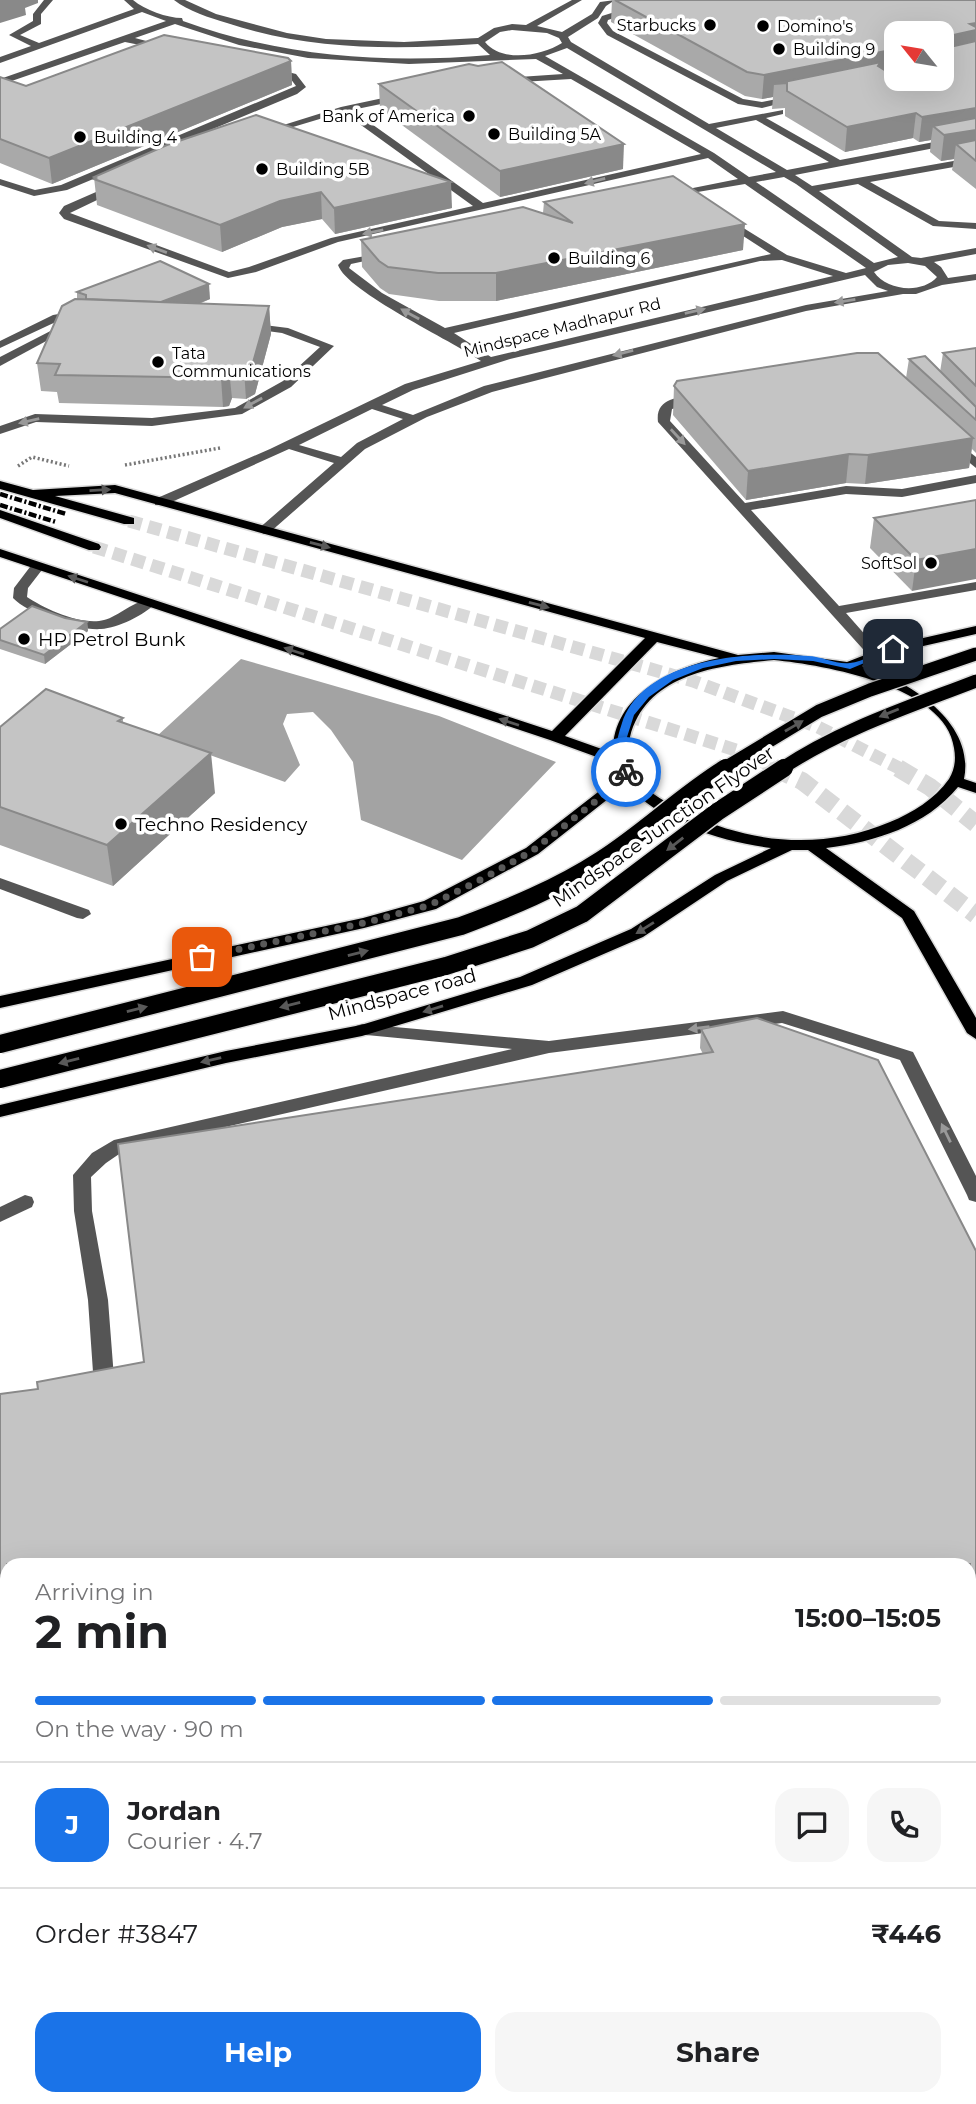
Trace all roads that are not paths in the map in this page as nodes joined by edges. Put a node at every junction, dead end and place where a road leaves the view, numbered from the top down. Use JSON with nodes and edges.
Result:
{"nodes":[{"id":1,"x":49,"y":0,"type":"edge"},
{"id":2,"x":128,"y":0,"type":"edge"},
{"id":3,"x":178,"y":0,"type":"edge"},
{"id":4,"x":578,"y":0,"type":"edge"},
{"id":5,"x":662,"y":0,"type":"edge"},
{"id":6,"x":607,"y":2,"type":"edge"},
{"id":7,"x":143,"y":9,"type":"junction"},
{"id":8,"x":631,"y":9,"type":"junction"},
{"id":9,"x":205,"y":12,"type":"junction"},
{"id":10,"x":174,"y":22,"type":"junction"},
{"id":11,"x":529,"y":27,"type":"junction"},
{"id":12,"x":220,"y":36,"type":"junction"},
{"id":13,"x":122,"y":38,"type":"junction"},
{"id":14,"x":565,"y":40,"type":"junction"},
{"id":15,"x":480,"y":41,"type":"junction"},
{"id":16,"x":39,"y":46,"type":"junction"},
{"id":17,"x":200,"y":46,"type":"edge"},
{"id":18,"x":172,"y":51,"type":"edge"},
{"id":19,"x":509,"y":56,"type":"junction"},
{"id":20,"x":538,"y":57,"type":"junction"},
{"id":21,"x":0,"y":60,"type":"edge"},
{"id":22,"x":253,"y":67,"type":"edge"},
{"id":23,"x":575,"y":76,"type":"junction"},
{"id":24,"x":516,"y":81,"type":"junction"},
{"id":25,"x":0,"y":82,"type":"edge"},
{"id":26,"x":489,"y":82,"type":"edge"},
{"id":27,"x":527,"y":89,"type":"edge"},
{"id":28,"x":419,"y":93,"type":"edge"},
{"id":29,"x":815,"y":94,"type":"edge"},
{"id":30,"x":762,"y":104,"type":"junction"},
{"id":31,"x":810,"y":106,"type":"edge"},
{"id":32,"x":344,"y":108,"type":"junction"},
{"id":33,"x":772,"y":114,"type":"junction"},
{"id":34,"x":758,"y":117,"type":"junction"},
{"id":35,"x":707,"y":127,"type":"junction"},
{"id":36,"x":976,"y":137,"type":"edge"},
{"id":37,"x":246,"y":138,"type":"edge"},
{"id":38,"x":710,"y":155,"type":"junction"},
{"id":39,"x":976,"y":160,"type":"edge"},
{"id":40,"x":632,"y":162,"type":"dead end"},
{"id":41,"x":838,"y":163,"type":"junction"},
{"id":42,"x":643,"y":169,"type":"junction"},
{"id":43,"x":786,"y":173,"type":"junction"},
{"id":44,"x":133,"y":180,"type":"edge"},
{"id":45,"x":750,"y":181,"type":"junction"},
{"id":46,"x":860,"y":181,"type":"junction"},
{"id":47,"x":0,"y":182,"type":"edge"},
{"id":48,"x":811,"y":189,"type":"junction"},
{"id":49,"x":682,"y":192,"type":"junction"},
{"id":50,"x":662,"y":197,"type":"edge"},
{"id":51,"x":694,"y":200,"type":"edge"},
{"id":52,"x":483,"y":208,"type":"junction"},
{"id":53,"x":716,"y":214,"type":"edge"},
{"id":54,"x":976,"y":226,"type":"edge"},
{"id":55,"x":402,"y":251,"type":"edge"},
{"id":56,"x":976,"y":251,"type":"edge"},
{"id":57,"x":783,"y":257,"type":"junction"},
{"id":58,"x":916,"y":261,"type":"junction"},
{"id":59,"x":870,"y":269,"type":"junction"},
{"id":60,"x":845,"y":276,"type":"junction"},
{"id":61,"x":976,"y":277,"type":"edge"},
{"id":62,"x":940,"y":282,"type":"junction"},
{"id":63,"x":912,"y":290,"type":"junction"},
{"id":64,"x":235,"y":321,"type":"edge"},
{"id":65,"x":443,"y":332,"type":"junction"},
{"id":66,"x":0,"y":345,"type":"edge"},
{"id":67,"x":489,"y":361,"type":"junction"},
{"id":68,"x":0,"y":362,"type":"edge"},
{"id":69,"x":710,"y":397,"type":"edge"},
{"id":70,"x":371,"y":405,"type":"junction"},
{"id":71,"x":414,"y":419,"type":"junction"},
{"id":72,"x":0,"y":430,"type":"edge"},
{"id":73,"x":946,"y":435,"type":"edge"},
{"id":74,"x":288,"y":445,"type":"junction"},
{"id":75,"x":343,"y":462,"type":"junction"},
{"id":76,"x":976,"y":464,"type":"edge"},
{"id":77,"x":976,"y":479,"type":"edge"},
{"id":78,"x":0,"y":485,"type":"edge"},
{"id":79,"x":32,"y":494,"type":"junction"},
{"id":80,"x":160,"y":502,"type":"junction"},
{"id":81,"x":743,"y":507,"type":"junction"},
{"id":82,"x":0,"y":514,"type":"edge"},
{"id":83,"x":130,"y":521,"type":"tunnel mouth"},
{"id":84,"x":264,"y":530,"type":"junction"},
{"id":85,"x":94,"y":547,"type":"tunnel mouth"},
{"id":86,"x":0,"y":553,"type":"edge"},
{"id":87,"x":38,"y":566,"type":"junction"},
{"id":88,"x":976,"y":586,"type":"edge"},
{"id":89,"x":149,"y":603,"type":"junction"},
{"id":90,"x":836,"y":611,"type":"junction"},
{"id":91,"x":976,"y":631,"type":"edge"},
{"id":92,"x":654,"y":636,"type":"junction"},
{"id":93,"x":976,"y":654,"type":"edge"},
{"id":94,"x":876,"y":656,"type":"junction"},
{"id":95,"x":736,"y":658,"type":"junction"},
{"id":96,"x":850,"y":666,"type":"junction"},
{"id":97,"x":976,"y":681,"type":"edge"},
{"id":98,"x":555,"y":737,"type":"junction"},
{"id":99,"x":970,"y":766,"type":"edge"},
{"id":100,"x":624,"y":769,"type":"junction"},
{"id":101,"x":955,"y":781,"type":"junction"},
{"id":102,"x":976,"y":788,"type":"edge"},
{"id":103,"x":789,"y":845,"type":"junction"},
{"id":104,"x":814,"y":847,"type":"junction"},
{"id":105,"x":0,"y":883,"type":"edge"},
{"id":106,"x":83,"y":914,"type":"dead end"},
{"id":107,"x":0,"y":1002,"type":"edge"},
{"id":108,"x":362,"y":1030,"type":"junction"},
{"id":109,"x":976,"y":1033,"type":"edge"},
{"id":110,"x":0,"y":1044,"type":"edge"},
{"id":111,"x":549,"y":1047,"type":"junction"},
{"id":112,"x":0,"y":1079,"type":"edge"},
{"id":113,"x":0,"y":1111,"type":"edge"},
{"id":114,"x":976,"y":1195,"type":"edge"},
{"id":115,"x":25,"y":1202,"type":"dead end"},
{"id":116,"x":0,"y":1215,"type":"edge"},
{"id":117,"x":65,"y":1385,"type":"edge"}],
"edges":[{"from":1,"to":16,"type":"street"},
{"from":2,"to":7,"type":"street"},
{"from":3,"to":9,"type":"street"},
{"from":4,"to":11,"type":"street"},
{"from":5,"to":8,"type":"street"},
{"from":6,"to":8,"type":"street"},
{"from":6,"to":14,"type":"street"},
{"from":7,"to":10,"type":"street"},
{"from":7,"to":16,"type":"street"},
{"from":8,"to":30,"type":"street"},
{"from":9,"to":10,"type":"street"},
{"from":9,"to":15,"type":"street"},
{"from":10,"to":12,"type":"street"},
{"from":10,"to":13,"type":"street"},
{"from":11,"to":14,"type":"street"},
{"from":11,"to":15,"type":"street"},
{"from":12,"to":17,"type":"street"},
{"from":12,"to":19,"type":"street"},
{"from":13,"to":18,"type":"street"},
{"from":13,"to":25,"type":"street"},
{"from":14,"to":20,"type":"street"},
{"from":14,"to":35,"type":"street"},
{"from":15,"to":19,"type":"street"},
{"from":16,"to":21,"type":"street"},
{"from":19,"to":20,"type":"street"},
{"from":20,"to":23,"type":"street"},
{"from":22,"to":47,"type":"street"},
{"from":23,"to":24,"type":"street"},
{"from":23,"to":38,"type":"street"},
{"from":24,"to":26,"type":"street"},
{"from":24,"to":27,"type":"street"},
{"from":28,"to":32,"type":"street"},
{"from":29,"to":30,"type":"street"},
{"from":30,"to":33,"type":"street"},
{"from":31,"to":33,"type":"street"},
{"from":32,"to":37,"type":"street"},
{"from":32,"to":52,"type":"street"},
{"from":33,"to":34,"type":"street"},
{"from":34,"to":35,"type":"street"},
{"from":34,"to":41,"type":"street"},
{"from":35,"to":43,"type":"street"},
{"from":36,"to":41,"type":"street"},
{"from":38,"to":42,"type":"street"},
{"from":38,"to":45,"type":"street"},
{"from":39,"to":46,"type":"street"},
{"from":40,"to":42,"type":"street"},
{"from":41,"to":43,"type":"street"},
{"from":42,"to":52,"type":"street","one_way":true},
{"from":43,"to":45,"type":"street"},
{"from":43,"to":48,"type":"street"},
{"from":52,"to":44,"type":"street","one_way":true},
{"from":45,"to":49,"type":"street"},
{"from":45,"to":59,"type":"street"},
{"from":46,"to":48,"type":"street"},
{"from":46,"to":54,"type":"street"},
{"from":48,"to":58,"type":"street"},
{"from":49,"to":50,"type":"street"},
{"from":49,"to":51,"type":"street"},
{"from":53,"to":57,"type":"street"},
{"from":65,"to":55,"type":"street","one_way":true},
{"from":56,"to":58,"type":"street","name":"Mindspace Madhapur Rd"},
{"from":57,"to":60,"type":"street"},
{"from":57,"to":65,"type":"street"},
{"from":58,"to":59,"type":"street","name":"Mindspace Madhapur Rd"},
{"from":58,"to":62,"type":"street"},
{"from":59,"to":60,"type":"street","name":"Mindspace Madhapur Rd"},
{"from":59,"to":63,"type":"street"},
{"from":67,"to":60,"type":"street","name":"Mindspace Madhapur Rd","one_way":true},
{"from":61,"to":62,"type":"street"},
{"from":62,"to":63,"type":"street"},
{"from":63,"to":71,"type":"street","one_way":true},
{"from":64,"to":72,"type":"street","one_way":true},
{"from":65,"to":67,"type":"street"},
{"from":66,"to":68,"type":"street"},
{"from":67,"to":70,"type":"street","name":"Mindspace Madhapur Rd"},
{"from":69,"to":81,"type":"street","one_way":true},
{"from":70,"to":71,"type":"street"},
{"from":70,"to":74,"type":"street","name":"Mindspace Madhapur Rd"},
{"from":71,"to":75,"type":"street"},
{"from":73,"to":76,"type":"street"},
{"from":74,"to":75,"type":"street"},
{"from":74,"to":80,"type":"street","name":"Mindspace Madhapur Rd"},
{"from":75,"to":84,"type":"street"},
{"from":77,"to":81,"type":"street"},
{"from":78,"to":79,"type":"main road"},
{"from":79,"to":80,"type":"main road","one_way":true},
{"from":79,"to":83,"type":"main road"},
{"from":80,"to":84,"type":"main road"},
{"from":81,"to":90,"type":"street"},
{"from":82,"to":85,"type":"main road"},
{"from":84,"to":92,"type":"main road","one_way":true},
{"from":86,"to":87,"type":"main road"},
{"from":89,"to":87,"type":"main road","one_way":true},
{"from":87,"to":89,"type":"street"},
{"from":88,"to":90,"type":"street"},
{"from":98,"to":89,"type":"main road","one_way":true},
{"from":90,"to":94,"type":"street"},
{"from":91,"to":94,"type":"main road"},
{"from":92,"to":95,"type":"main road"},
{"from":92,"to":98,"type":"main road"},
{"from":110,"to":93,"type":"main road","name":"Mindspace Junction Flyover","one_way":true,"bridge":true},
{"from":94,"to":96,"type":"main road"},
{"from":95,"to":96,"type":"main road"},
{"from":95,"to":100,"type":"main road"},
{"from":96,"to":99,"type":"main road"},
{"from":97,"to":112,"type":"main road","name":"Mindspace Junction Flyover","one_way":true,"bridge":true},
{"from":98,"to":100,"type":"main road"},
{"from":99,"to":101,"type":"main road"},
{"from":100,"to":103,"type":"main road"},
{"from":100,"to":107,"type":"main road"},
{"from":101,"to":102,"type":"main road"},
{"from":101,"to":104,"type":"main road"},
{"from":103,"to":104,"type":"main road"},
{"from":103,"to":108,"type":"main road","name":"Mindspace road","one_way":true},
{"from":104,"to":109,"type":"main road"},
{"from":105,"to":106,"type":"street"},
{"from":108,"to":111,"type":"street"},
{"from":108,"to":113,"type":"main road","name":"Mindspace road","one_way":true},
{"from":114,"to":111,"type":"street","one_way":true},
{"from":111,"to":117,"type":"street"},
{"from":115,"to":116,"type":"street"}]}
